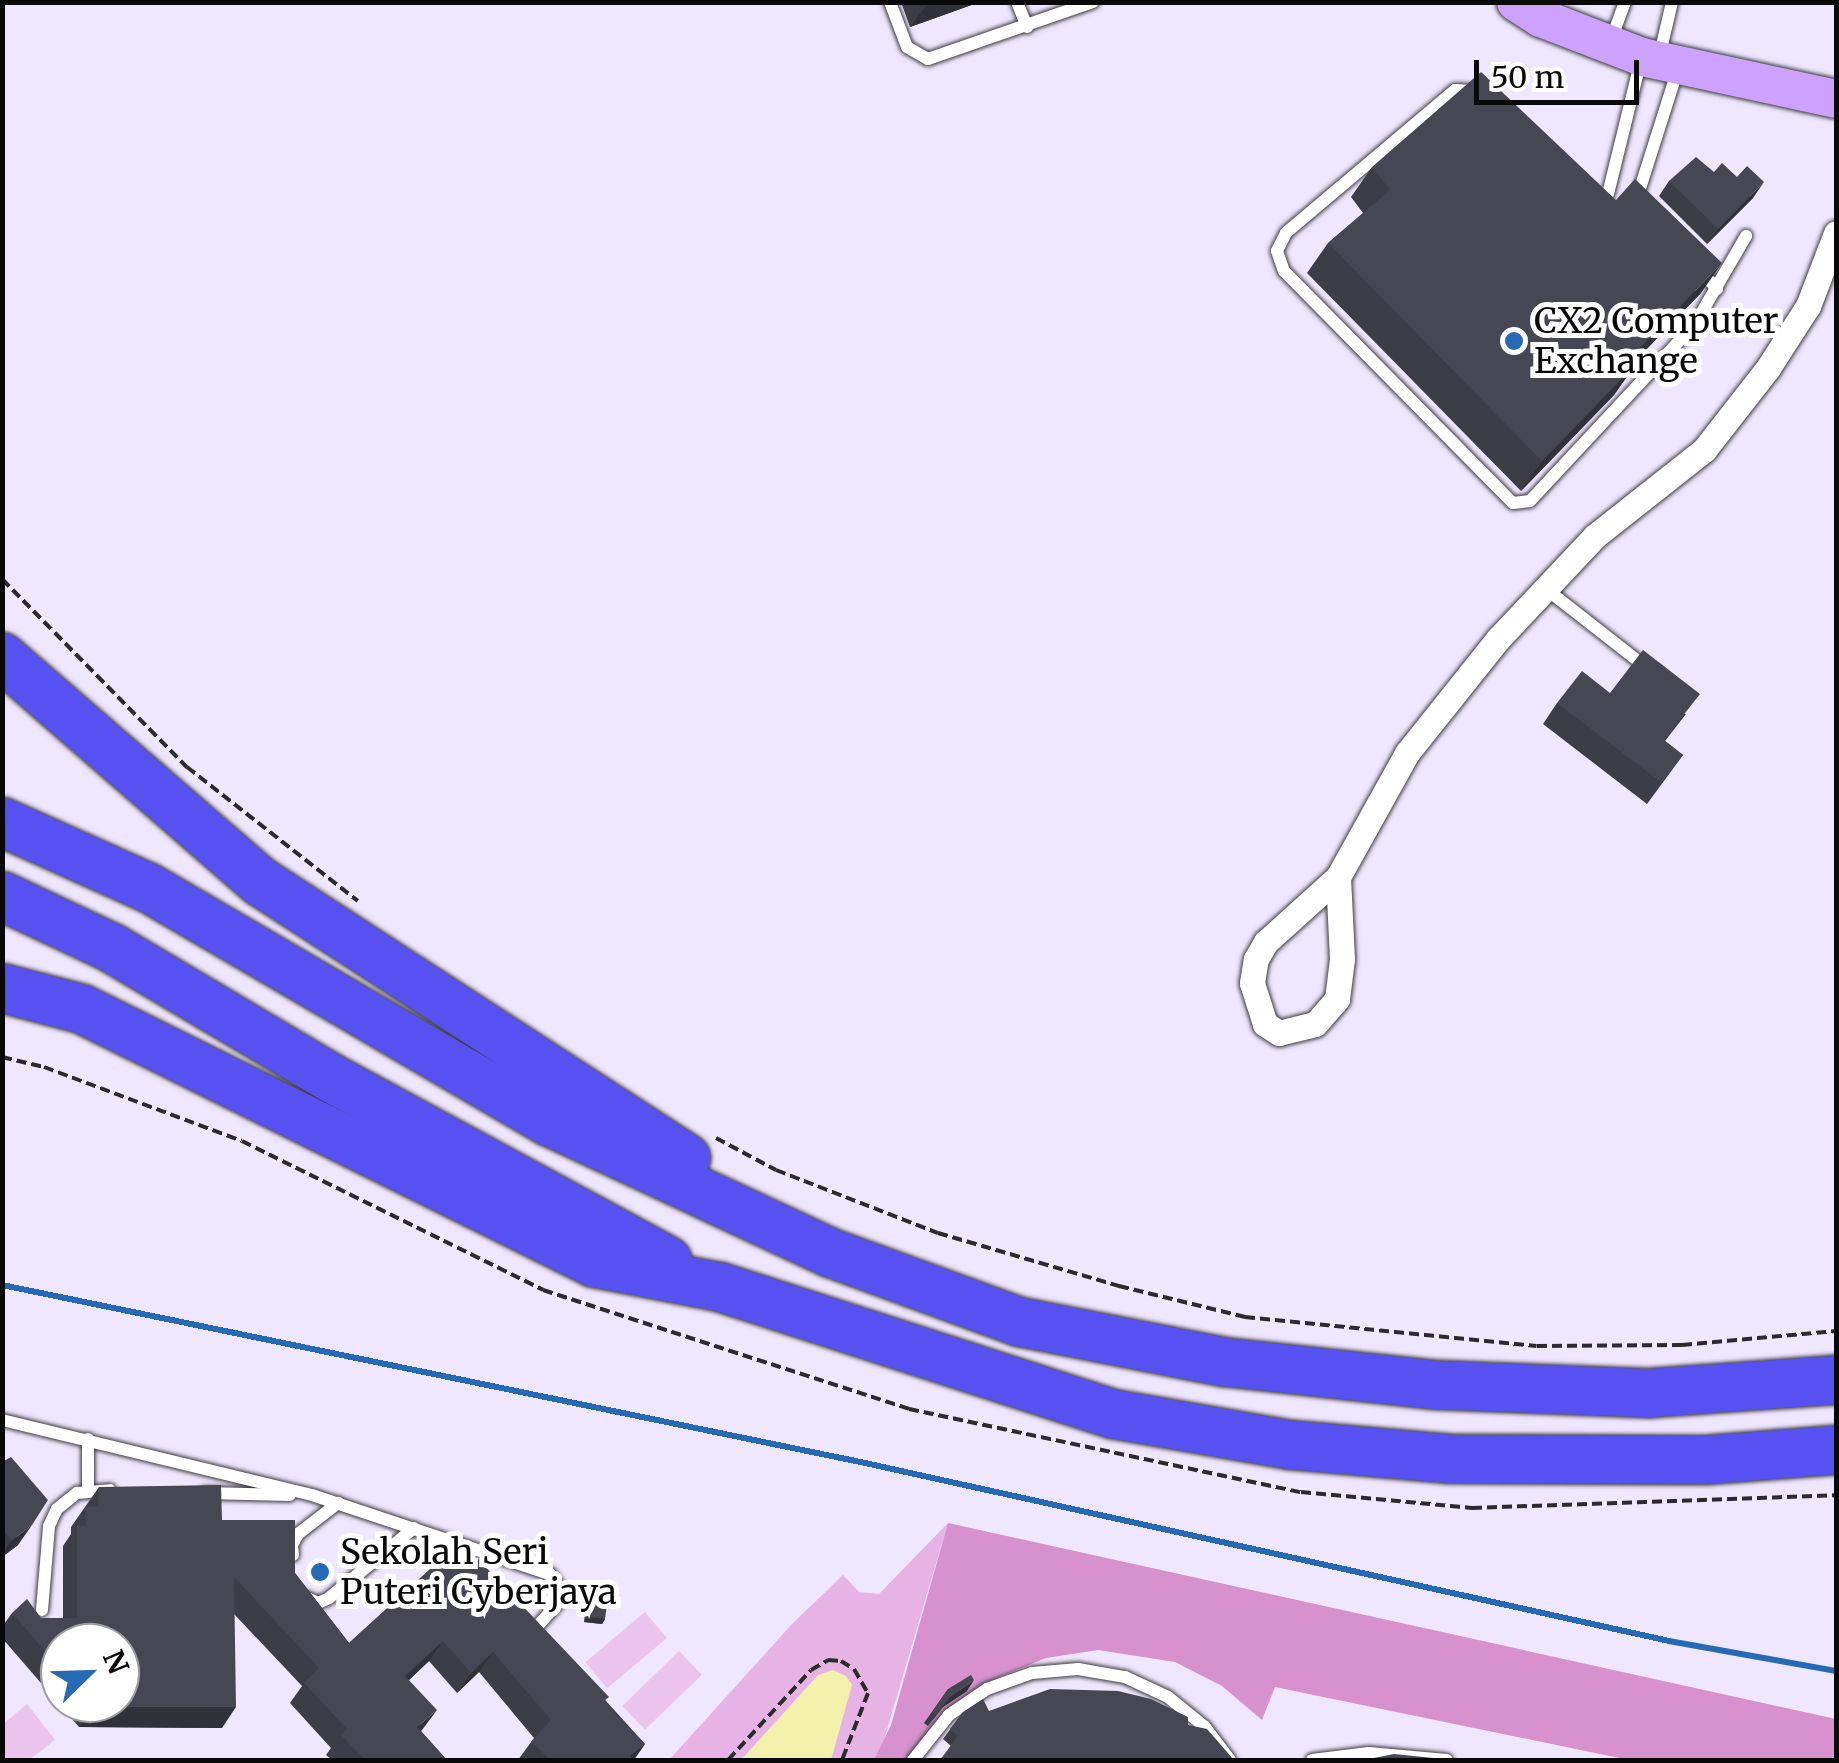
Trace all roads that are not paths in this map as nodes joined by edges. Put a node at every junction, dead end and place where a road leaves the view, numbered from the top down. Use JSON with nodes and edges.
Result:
{"nodes":[{"id":1,"x":890,"y":2,"type":"edge"},
{"id":2,"x":1017,"y":2,"type":"edge"},
{"id":3,"x":1094,"y":2,"type":"edge"},
{"id":4,"x":1516,"y":2,"type":"edge"},
{"id":5,"x":1625,"y":2,"type":"edge"},
{"id":6,"x":1672,"y":2,"type":"edge"},
{"id":7,"x":1027,"y":27,"type":"junction"},
{"id":8,"x":1647,"y":58,"type":"junction"},
{"id":9,"x":1836,"y":99,"type":"edge"},
{"id":10,"x":1491,"y":104,"type":"edge"},
{"id":11,"x":1587,"y":194,"type":"edge"},
{"id":12,"x":1608,"y":194,"type":"junction"},
{"id":13,"x":1636,"y":201,"type":"junction"},
{"id":14,"x":1648,"y":213,"type":"edge"},
{"id":15,"x":1836,"y":233,"type":"edge"},
{"id":16,"x":1746,"y":236,"type":"dead end"},
{"id":17,"x":1682,"y":251,"type":"edge"},
{"id":18,"x":1718,"y":289,"type":"junction"},
{"id":19,"x":1546,"y":588,"type":"junction"},
{"id":20,"x":2,"y":657,"type":"edge"},
{"id":21,"x":1654,"y":673,"type":"edge"},
{"id":22,"x":2,"y":822,"type":"edge"},
{"id":23,"x":1338,"y":876,"type":"junction"},
{"id":24,"x":2,"y":896,"type":"edge"},
{"id":25,"x":2,"y":988,"type":"edge"},
{"id":26,"x":831,"y":1253,"type":"junction"},
{"id":27,"x":720,"y":1287,"type":"junction"},
{"id":28,"x":1836,"y":1380,"type":"edge"},
{"id":29,"x":2,"y":1420,"type":"edge"},
{"id":30,"x":88,"y":1439,"type":"junction"},
{"id":31,"x":1836,"y":1450,"type":"edge"},
{"id":32,"x":88,"y":1490,"type":"junction"},
{"id":33,"x":126,"y":1490,"type":"edge"},
{"id":34,"x":182,"y":1492,"type":"edge"},
{"id":35,"x":312,"y":1495,"type":"junction"},
{"id":36,"x":338,"y":1503,"type":"junction"},
{"id":37,"x":414,"y":1528,"type":"junction"},
{"id":38,"x":294,"y":1564,"type":"edge"},
{"id":39,"x":296,"y":1582,"type":"edge"},
{"id":40,"x":42,"y":1610,"type":"dead end"},
{"id":41,"x":535,"y":1629,"type":"edge"},
{"id":42,"x":913,"y":1760,"type":"edge"},
{"id":43,"x":1230,"y":1760,"type":"edge"},
{"id":44,"x":1312,"y":1760,"type":"edge"},
{"id":45,"x":1446,"y":1760,"type":"edge"}],
"edges":[{"from":1,"to":7,"type":"lane"},
{"from":2,"to":7,"type":"lane"},
{"from":3,"to":7,"type":"lane"},
{"from":4,"to":8,"type":"street"},
{"from":5,"to":8,"type":"lane"},
{"from":6,"to":8,"type":"lane"},
{"from":8,"to":9,"type":"street"},
{"from":8,"to":12,"type":"lane"},
{"from":8,"to":13,"type":"lane"},
{"from":10,"to":18,"type":"lane"},
{"from":11,"to":12,"type":"lane"},
{"from":12,"to":13,"type":"lane"},
{"from":13,"to":14,"type":"lane"},
{"from":15,"to":19,"type":"street"},
{"from":16,"to":18,"type":"lane"},
{"from":17,"to":18,"type":"lane"},
{"from":19,"to":21,"type":"lane"},
{"from":19,"to":23,"type":"street"},
{"from":20,"to":26,"type":"highway"},
{"from":22,"to":26,"type":"highway"},
{"from":23,"to":23,"type":"street"},
{"from":24,"to":27,"type":"highway"},
{"from":25,"to":27,"type":"highway"},
{"from":26,"to":28,"type":"highway"},
{"from":27,"to":31,"type":"highway"},
{"from":29,"to":30,"type":"lane"},
{"from":30,"to":32,"type":"lane"},
{"from":30,"to":35,"type":"lane"},
{"from":32,"to":33,"type":"lane"},
{"from":32,"to":40,"type":"lane"},
{"from":34,"to":35,"type":"lane"},
{"from":35,"to":36,"type":"lane"},
{"from":36,"to":37,"type":"lane"},
{"from":36,"to":38,"type":"lane"},
{"from":37,"to":39,"type":"lane"},
{"from":37,"to":41,"type":"lane"},
{"from":42,"to":43,"type":"lane"},
{"from":44,"to":45,"type":"lane"}]}
